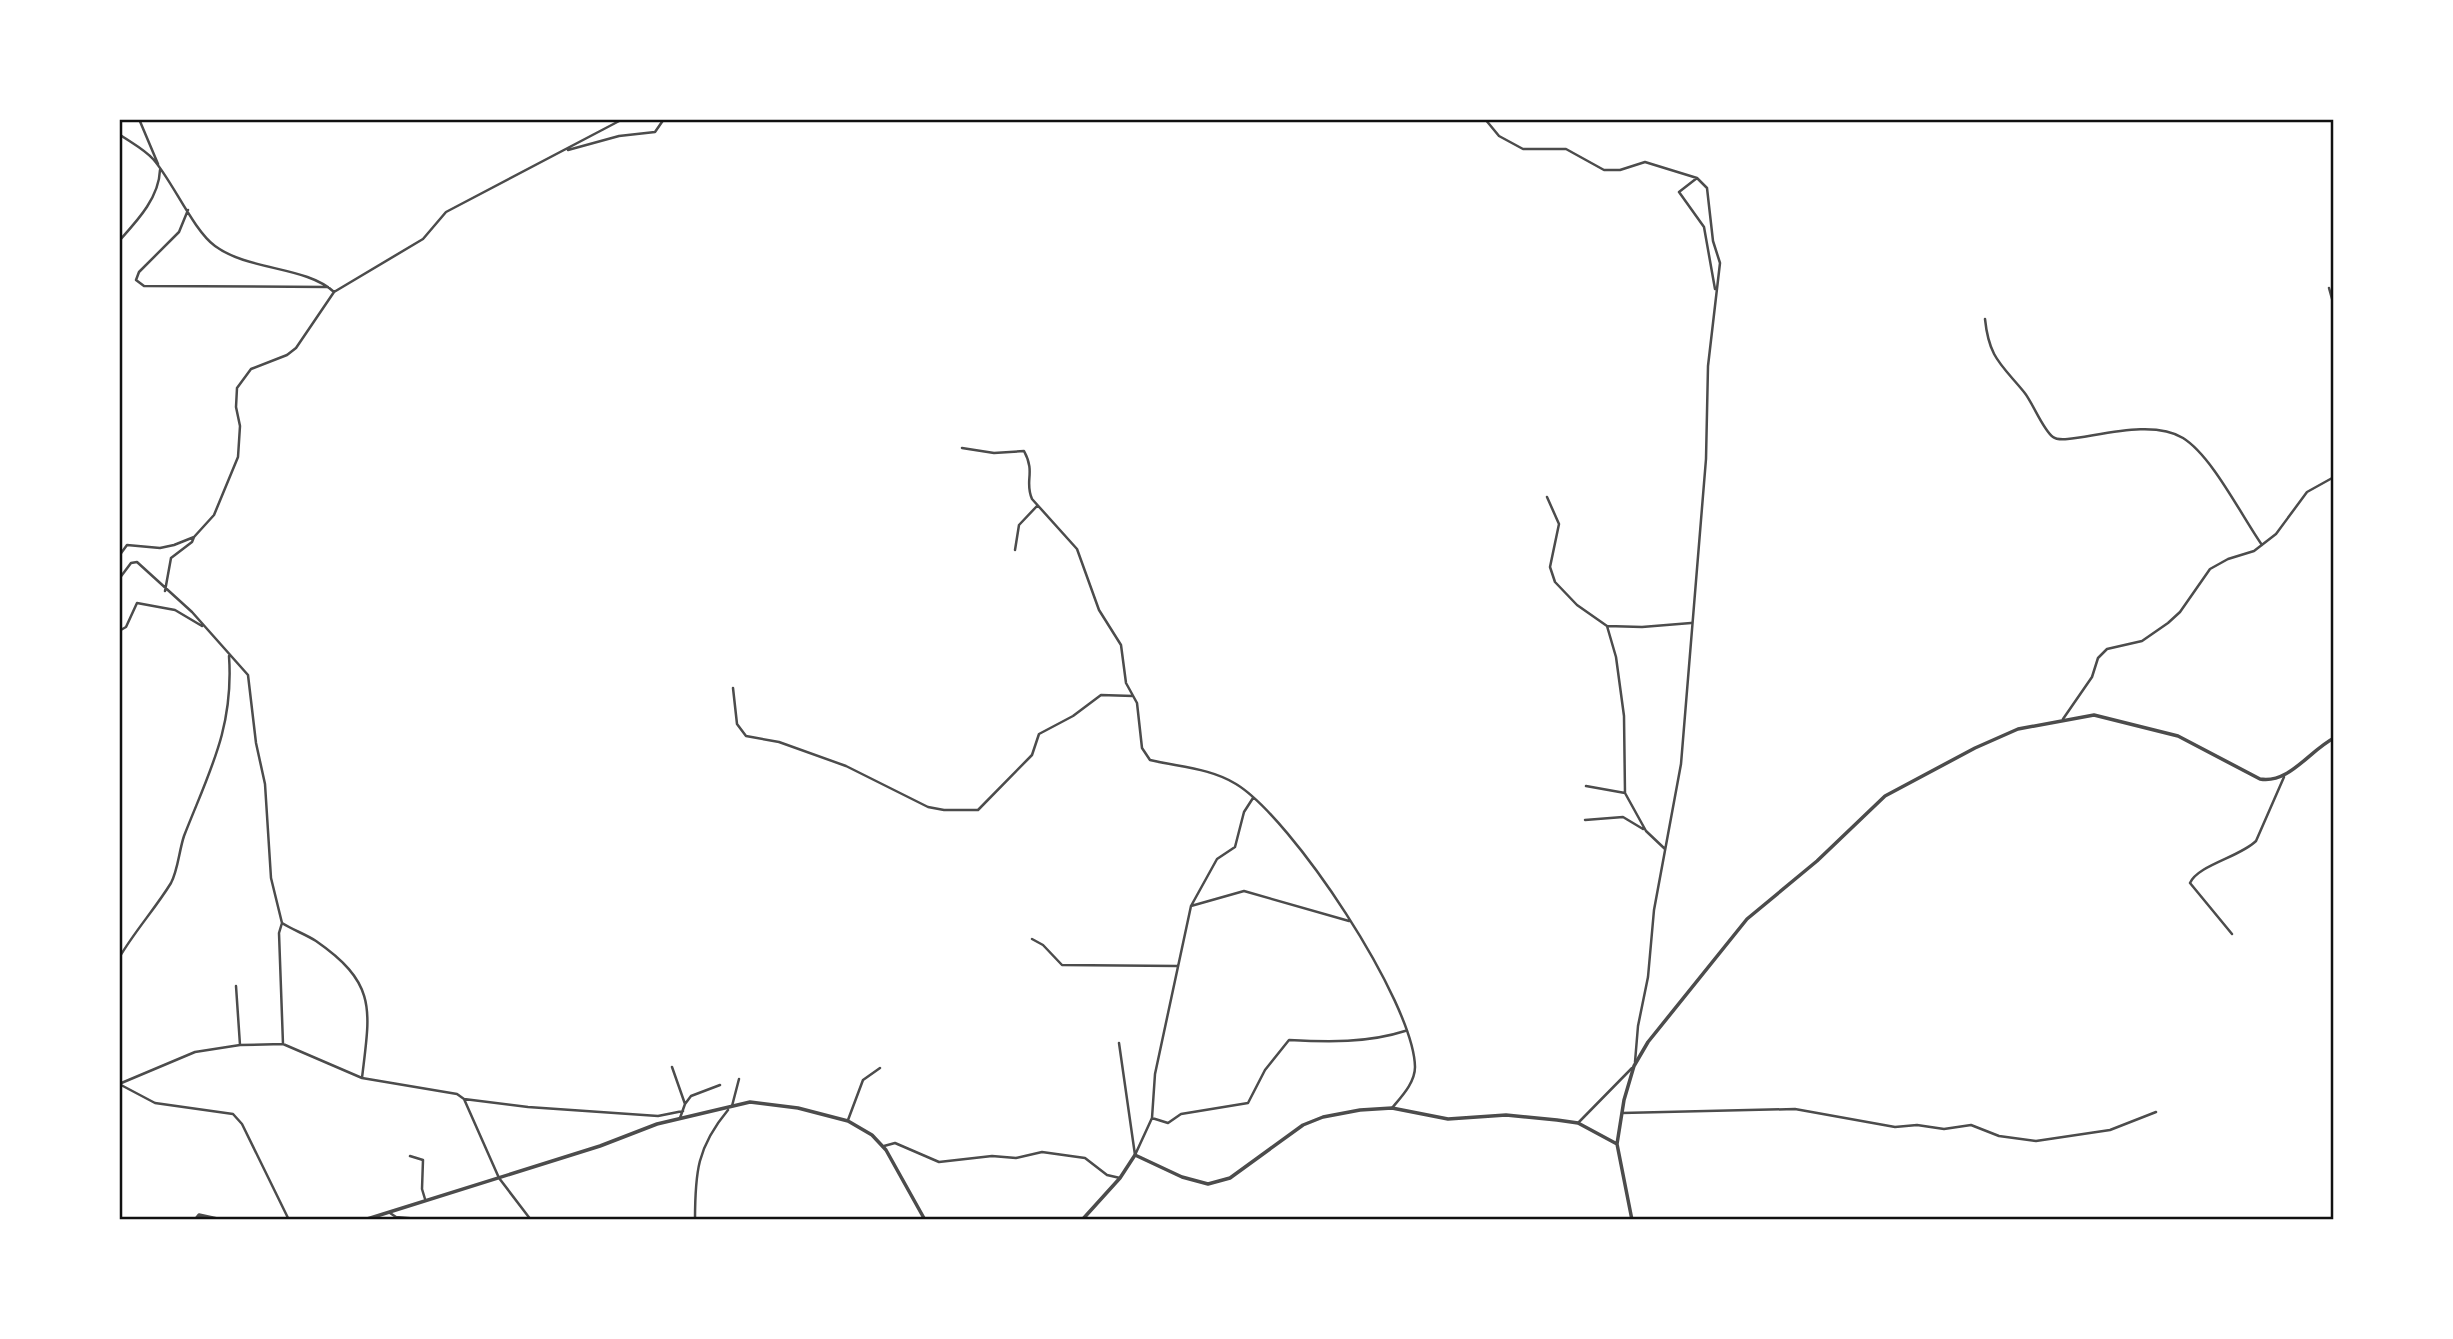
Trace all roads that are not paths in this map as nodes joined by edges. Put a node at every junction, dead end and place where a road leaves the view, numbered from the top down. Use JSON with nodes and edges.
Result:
{"nodes":[{"id":1,"x":139,"y":119,"type":"edge"},
{"id":2,"x":623,"y":119,"type":"edge"},
{"id":3,"x":664,"y":119,"type":"edge"},
{"id":4,"x":1485,"y":119,"type":"edge"},
{"id":5,"x":119,"y":134,"type":"edge"},
{"id":6,"x":561,"y":152,"type":"junction"},
{"id":7,"x":160,"y":168,"type":"junction"},
{"id":8,"x":1697,"y":178,"type":"junction"},
{"id":9,"x":188,"y":210,"type":"junction"},
{"id":10,"x":119,"y":241,"type":"edge"},
{"id":11,"x":328,"y":287,"type":"junction"},
{"id":12,"x":2329,"y":288,"type":"dead end"},
{"id":13,"x":334,"y":292,"type":"junction"},
{"id":14,"x":1715,"y":294,"type":"junction"},
{"id":15,"x":2334,"y":306,"type":"edge"},
{"id":16,"x":1985,"y":319,"type":"dead end"},
{"id":17,"x":962,"y":448,"type":"dead end"},
{"id":18,"x":2334,"y":477,"type":"edge"},
{"id":19,"x":1547,"y":497,"type":"dead end"},
{"id":20,"x":1037,"y":506,"type":"junction"},
{"id":21,"x":194,"y":537,"type":"junction"},
{"id":22,"x":2262,"y":545,"type":"junction"},
{"id":23,"x":1015,"y":550,"type":"dead end"},
{"id":24,"x":119,"y":556,"type":"edge"},
{"id":25,"x":119,"y":579,"type":"edge"},
{"id":26,"x":165,"y":591,"type":"junction"},
{"id":27,"x":1692,"y":623,"type":"junction"},
{"id":28,"x":1606,"y":626,"type":"junction"},
{"id":29,"x":206,"y":629,"type":"junction"},
{"id":30,"x":119,"y":631,"type":"edge"},
{"id":31,"x":229,"y":654,"type":"junction"},
{"id":32,"x":733,"y":688,"type":"dead end"},
{"id":33,"x":1133,"y":696,"type":"junction"},
{"id":34,"x":2063,"y":719,"type":"junction"},
{"id":35,"x":2334,"y":738,"type":"edge"},
{"id":36,"x":2284,"y":777,"type":"junction"},
{"id":37,"x":1586,"y":786,"type":"dead end"},
{"id":38,"x":1625,"y":793,"type":"junction"},
{"id":39,"x":1253,"y":798,"type":"junction"},
{"id":40,"x":1585,"y":820,"type":"dead end"},
{"id":41,"x":1646,"y":831,"type":"junction"},
{"id":42,"x":1665,"y":849,"type":"junction"},
{"id":43,"x":1191,"y":906,"type":"junction"},
{"id":44,"x":1349,"y":921,"type":"junction"},
{"id":45,"x":282,"y":923,"type":"junction"},
{"id":46,"x":2232,"y":934,"type":"dead end"},
{"id":47,"x":1032,"y":939,"type":"dead end"},
{"id":48,"x":119,"y":958,"type":"edge"},
{"id":49,"x":1177,"y":966,"type":"junction"},
{"id":50,"x":236,"y":986,"type":"dead end"},
{"id":51,"x":1405,"y":1031,"type":"junction"},
{"id":52,"x":1119,"y":1043,"type":"dead end"},
{"id":53,"x":283,"y":1044,"type":"junction"},
{"id":54,"x":240,"y":1045,"type":"junction"},
{"id":55,"x":1634,"y":1066,"type":"junction"},
{"id":56,"x":672,"y":1067,"type":"dead end"},
{"id":57,"x":880,"y":1068,"type":"dead end"},
{"id":58,"x":362,"y":1078,"type":"junction"},
{"id":59,"x":739,"y":1079,"type":"dead end"},
{"id":60,"x":119,"y":1084,"type":"edge"},
{"id":61,"x":720,"y":1085,"type":"dead end"},
{"id":62,"x":464,"y":1098,"type":"junction"},
{"id":63,"x":685,"y":1104,"type":"junction"},
{"id":64,"x":732,"y":1105,"type":"junction"},
{"id":65,"x":1392,"y":1108,"type":"junction"},
{"id":66,"x":728,"y":1110,"type":"junction"},
{"id":67,"x":682,"y":1111,"type":"junction"},
{"id":68,"x":2156,"y":1112,"type":"dead end"},
{"id":69,"x":1622,"y":1113,"type":"junction"},
{"id":70,"x":680,"y":1118,"type":"junction"},
{"id":71,"x":1153,"y":1118,"type":"junction"},
{"id":72,"x":848,"y":1121,"type":"junction"},
{"id":73,"x":1578,"y":1123,"type":"junction"},
{"id":74,"x":1617,"y":1144,"type":"junction"},
{"id":75,"x":882,"y":1146,"type":"junction"},
{"id":76,"x":1135,"y":1155,"type":"junction"},
{"id":77,"x":410,"y":1156,"type":"dead end"},
{"id":78,"x":499,"y":1178,"type":"junction"},
{"id":79,"x":1120,"y":1178,"type":"junction"},
{"id":80,"x":425,"y":1199,"type":"junction"},
{"id":81,"x":388,"y":1211,"type":"junction"},
{"id":82,"x":195,"y":1220,"type":"edge"},
{"id":83,"x":222,"y":1220,"type":"edge"},
{"id":84,"x":289,"y":1220,"type":"edge"},
{"id":85,"x":364,"y":1220,"type":"edge"},
{"id":86,"x":431,"y":1220,"type":"edge"},
{"id":87,"x":531,"y":1220,"type":"edge"},
{"id":88,"x":695,"y":1220,"type":"edge"},
{"id":89,"x":925,"y":1220,"type":"edge"},
{"id":90,"x":1082,"y":1220,"type":"edge"},
{"id":91,"x":1632,"y":1220,"type":"edge"}],
"edges":[{"from":1,"to":7,"type":"street"},
{"from":2,"to":6,"type":"street"},
{"from":3,"to":6,"type":"street"},
{"from":4,"to":8,"type":"street"},
{"from":5,"to":7,"type":"street"},
{"from":6,"to":13,"type":"street"},
{"from":7,"to":9,"type":"street"},
{"from":7,"to":10,"type":"street"},
{"from":8,"to":14,"type":"street"},
{"from":8,"to":14,"type":"street"},
{"from":9,"to":11,"type":"street"},
{"from":9,"to":11,"type":"street"},
{"from":11,"to":13,"type":"street"},
{"from":12,"to":15,"type":"street"},
{"from":13,"to":21,"type":"street"},
{"from":14,"to":27,"type":"street"},
{"from":16,"to":22,"type":"street"},
{"from":17,"to":20,"type":"street"},
{"from":18,"to":22,"type":"street"},
{"from":19,"to":28,"type":"street"},
{"from":20,"to":23,"type":"street"},
{"from":20,"to":33,"type":"street"},
{"from":21,"to":24,"type":"street"},
{"from":21,"to":26,"type":"street"},
{"from":22,"to":34,"type":"street"},
{"from":25,"to":26,"type":"street"},
{"from":26,"to":29,"type":"street"},
{"from":27,"to":28,"type":"street"},
{"from":27,"to":42,"type":"street"},
{"from":28,"to":38,"type":"street"},
{"from":29,"to":30,"type":"street"},
{"from":29,"to":31,"type":"street"},
{"from":31,"to":45,"type":"street"},
{"from":31,"to":48,"type":"street"},
{"from":32,"to":33,"type":"street"},
{"from":33,"to":39,"type":"street"},
{"from":34,"to":36,"type":"street"},
{"from":34,"to":55,"type":"street"},
{"from":35,"to":36,"type":"street"},
{"from":36,"to":46,"type":"street"},
{"from":37,"to":38,"type":"street"},
{"from":38,"to":41,"type":"street"},
{"from":39,"to":43,"type":"street"},
{"from":39,"to":44,"type":"street"},
{"from":40,"to":41,"type":"street"},
{"from":41,"to":42,"type":"street"},
{"from":42,"to":55,"type":"street"},
{"from":43,"to":44,"type":"street"},
{"from":43,"to":49,"type":"street"},
{"from":44,"to":51,"type":"street"},
{"from":45,"to":53,"type":"street"},
{"from":45,"to":58,"type":"street"},
{"from":47,"to":49,"type":"street"},
{"from":49,"to":71,"type":"street"},
{"from":50,"to":54,"type":"street"},
{"from":51,"to":65,"type":"street"},
{"from":51,"to":71,"type":"street"},
{"from":52,"to":76,"type":"street"},
{"from":53,"to":54,"type":"street"},
{"from":53,"to":58,"type":"street"},
{"from":54,"to":60,"type":"street"},
{"from":55,"to":69,"type":"street"},
{"from":55,"to":73,"type":"street"},
{"from":56,"to":63,"type":"street"},
{"from":57,"to":72,"type":"street"},
{"from":58,"to":62,"type":"street"},
{"from":59,"to":64,"type":"street"},
{"from":60,"to":84,"type":"street"},
{"from":61,"to":63,"type":"street"},
{"from":62,"to":67,"type":"street"},
{"from":62,"to":78,"type":"street"},
{"from":63,"to":67,"type":"street"},
{"from":64,"to":66,"type":"street"},
{"from":64,"to":72,"type":"street"},
{"from":65,"to":73,"type":"street"},
{"from":65,"to":76,"type":"street"},
{"from":66,"to":70,"type":"street"},
{"from":66,"to":88,"type":"street"},
{"from":67,"to":70,"type":"street"},
{"from":68,"to":69,"type":"street"},
{"from":69,"to":74,"type":"street"},
{"from":70,"to":78,"type":"street"},
{"from":71,"to":76,"type":"street"},
{"from":72,"to":75,"type":"street"},
{"from":73,"to":74,"type":"street"},
{"from":74,"to":91,"type":"street"},
{"from":75,"to":79,"type":"street"},
{"from":75,"to":89,"type":"street"},
{"from":76,"to":79,"type":"street"},
{"from":77,"to":80,"type":"street"},
{"from":78,"to":80,"type":"street"},
{"from":78,"to":87,"type":"street"},
{"from":79,"to":90,"type":"street"},
{"from":80,"to":81,"type":"street"},
{"from":81,"to":85,"type":"street"},
{"from":81,"to":86,"type":"street"},
{"from":82,"to":83,"type":"street"}]}
